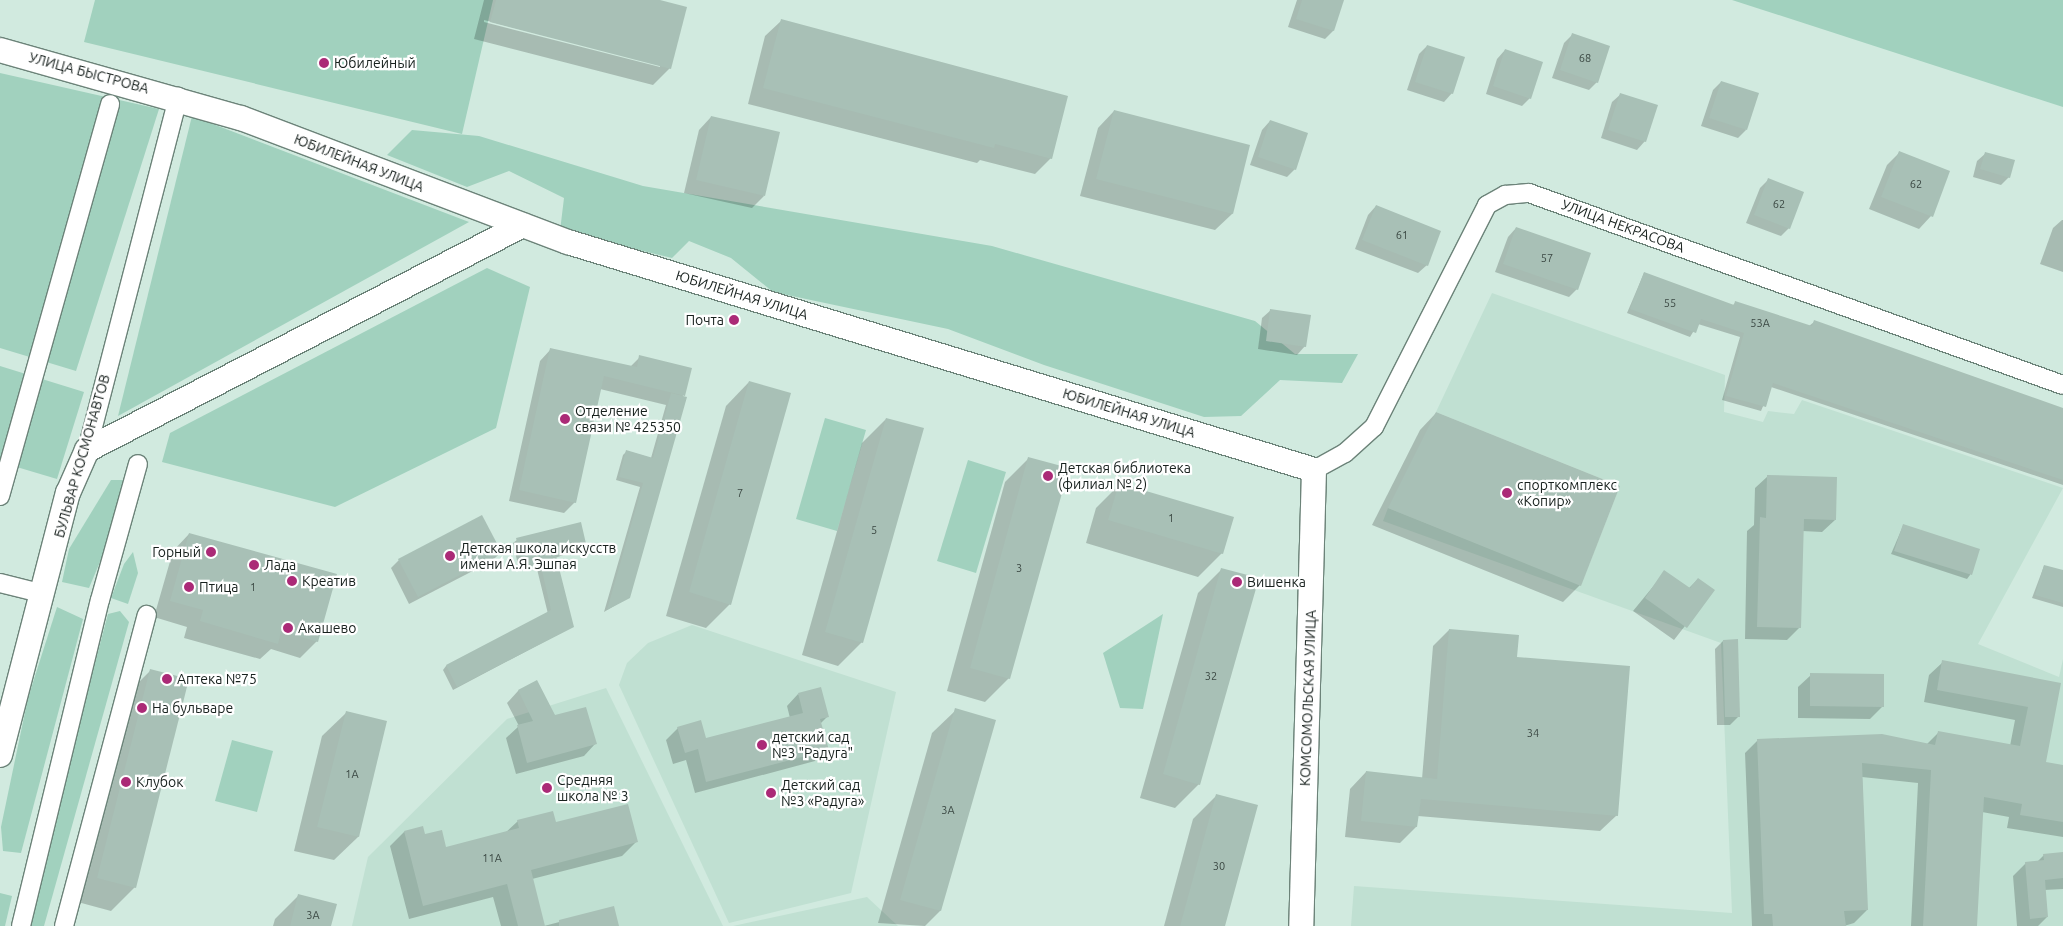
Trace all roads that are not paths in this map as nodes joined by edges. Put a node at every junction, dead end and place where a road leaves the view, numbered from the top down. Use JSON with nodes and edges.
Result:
{"nodes":[{"id":1,"x":0,"y":50,"type":"edge"},
{"id":2,"x":178,"y":98,"type":"junction"},
{"id":3,"x":110,"y":104,"type":"dead end"},
{"id":4,"x":522,"y":225,"type":"junction"},
{"id":5,"x":2063,"y":385,"type":"edge"},
{"id":6,"x":87,"y":450,"type":"junction"},
{"id":7,"x":138,"y":464,"type":"dead end"},
{"id":8,"x":1314,"y":470,"type":"junction"},
{"id":9,"x":0,"y":496,"type":"edge"},
{"id":10,"x":0,"y":583,"type":"edge"},
{"id":11,"x":44,"y":594,"type":"junction"},
{"id":12,"x":147,"y":615,"type":"dead end"},
{"id":13,"x":0,"y":755,"type":"edge"},
{"id":14,"x":21,"y":926,"type":"edge"},
{"id":15,"x":64,"y":926,"type":"edge"},
{"id":16,"x":1301,"y":926,"type":"edge"}],
"edges":[{"from":1,"to":2,"type":"street","name":"УЛИЦА БЫСТРОВА"},
{"from":2,"to":4,"type":"street","name":"ЮБИЛЕЙНАЯ УЛИЦА"},
{"from":2,"to":6,"type":"street","name":"БУЛЬВАР КОСМОНАВТОВ"},
{"from":3,"to":9,"type":"street"},
{"from":4,"to":6,"type":"street"},
{"from":4,"to":8,"type":"street","name":"ЮБИЛЕЙНАЯ УЛИЦА"},
{"from":5,"to":8,"type":"street","name":"УЛИЦА НЕКРАСОВА"},
{"from":6,"to":11,"type":"street","name":"БУЛЬВАР КОСМОНАВТОВ"},
{"from":7,"to":14,"type":"street"},
{"from":8,"to":16,"type":"street","name":"КОМСОМОЛЬСКАЯ УЛИЦА"},
{"from":10,"to":11,"type":"street"},
{"from":11,"to":13,"type":"street","name":"БУЛЬВАР КОСМОНАВТОВ"},
{"from":12,"to":15,"type":"street"}]}
